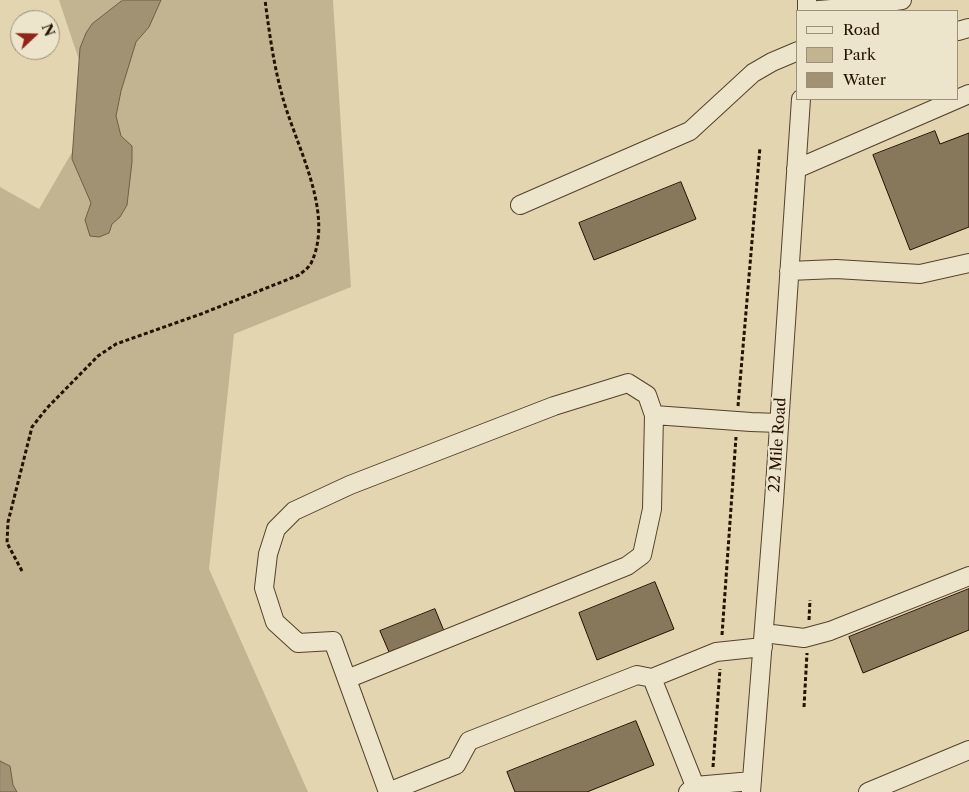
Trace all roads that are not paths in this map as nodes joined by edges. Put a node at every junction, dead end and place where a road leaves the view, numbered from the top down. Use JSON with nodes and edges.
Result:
{"nodes":[{"id":1,"x":902,"y":0,"type":"edge"},
{"id":2,"x":819,"y":10,"type":"edge"},
{"id":3,"x":796,"y":52,"type":"edge"},
{"id":4,"x":801,"y":100,"type":"edge"},
{"id":5,"x":955,"y":100,"type":"edge"},
{"id":6,"x":796,"y":169,"type":"junction"},
{"id":7,"x":520,"y":205,"type":"dead end"},
{"id":8,"x":969,"y":263,"type":"edge"},
{"id":9,"x":789,"y":270,"type":"junction"},
{"id":10,"x":654,"y":415,"type":"junction"},
{"id":11,"x":779,"y":423,"type":"junction"},
{"id":12,"x":969,"y":576,"type":"edge"},
{"id":13,"x":763,"y":640,"type":"junction"},
{"id":14,"x":347,"y":678,"type":"junction"},
{"id":15,"x":652,"y":678,"type":"junction"},
{"id":16,"x":969,"y":750,"type":"edge"},
{"id":17,"x":752,"y":786,"type":"edge"},
{"id":18,"x":698,"y":787,"type":"edge"},
{"id":19,"x":868,"y":792,"type":"edge"}],
"edges":[{"from":1,"to":2,"type":"street"},
{"from":3,"to":7,"type":"street"},
{"from":4,"to":6,"type":"street","name":"22 Mile Road"},
{"from":5,"to":6,"type":"street"},
{"from":6,"to":9,"type":"street","name":"22 Mile Road"},
{"from":8,"to":9,"type":"street"},
{"from":9,"to":11,"type":"street","name":"22 Mile Road"},
{"from":10,"to":11,"type":"street"},
{"from":10,"to":14,"type":"street"},
{"from":10,"to":14,"type":"street"},
{"from":11,"to":13,"type":"street","name":"22 Mile Road"},
{"from":12,"to":13,"type":"street"},
{"from":13,"to":15,"type":"street"},
{"from":13,"to":17,"type":"street","name":"22 Mile Road"},
{"from":14,"to":15,"type":"street"},
{"from":15,"to":18,"type":"street"},
{"from":16,"to":19,"type":"street"},
{"from":17,"to":18,"type":"street"}]}
